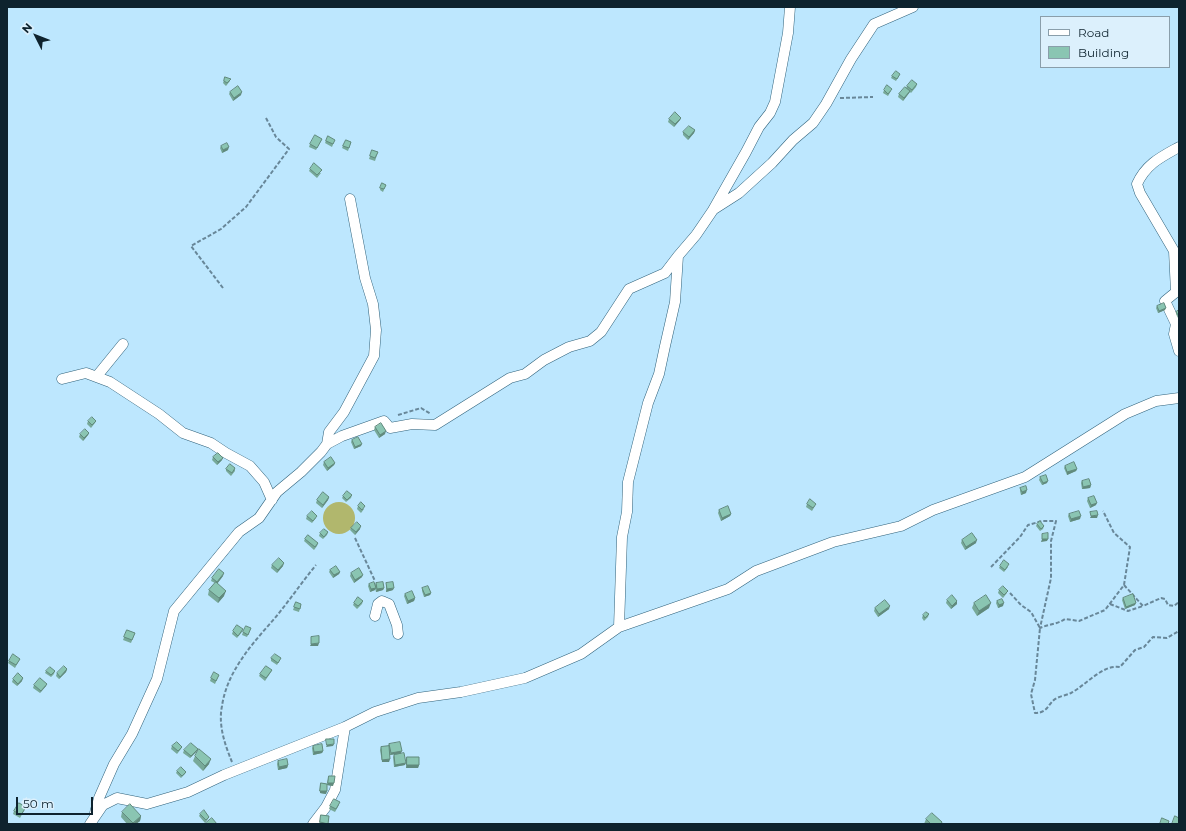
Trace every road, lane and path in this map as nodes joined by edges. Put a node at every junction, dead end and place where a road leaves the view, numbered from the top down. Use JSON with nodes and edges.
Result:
{"nodes":[{"id":1,"x":790,"y":7,"type":"edge"},
{"id":2,"x":913,"y":7,"type":"edge"},
{"id":3,"x":831,"y":95,"type":"junction"},
{"id":4,"x":873,"y":97,"type":"dead end"},
{"id":5,"x":266,"y":118,"type":"dead end"},
{"id":6,"x":1179,"y":147,"type":"edge"},
{"id":7,"x":350,"y":199,"type":"dead end"},
{"id":8,"x":712,"y":210,"type":"junction"},
{"id":9,"x":678,"y":256,"type":"junction"},
{"id":10,"x":223,"y":288,"type":"dead end"},
{"id":11,"x":123,"y":344,"type":"dead end"},
{"id":12,"x":1179,"y":351,"type":"edge"},
{"id":13,"x":97,"y":376,"type":"junction"},
{"id":14,"x":62,"y":379,"type":"dead end"},
{"id":15,"x":1179,"y":398,"type":"edge"},
{"id":16,"x":327,"y":444,"type":"junction"},
{"id":17,"x":272,"y":494,"type":"junction"},
{"id":18,"x":1103,"y":511,"type":"dead end"},
{"id":19,"x":355,"y":538,"type":"dead end"},
{"id":20,"x":316,"y":565,"type":"dead end"},
{"id":21,"x":991,"y":567,"type":"dead end"},
{"id":22,"x":376,"y":581,"type":"edge"},
{"id":23,"x":1124,"y":585,"type":"junction"},
{"id":24,"x":1010,"y":593,"type":"dead end"},
{"id":25,"x":1179,"y":602,"type":"edge"},
{"id":26,"x":1110,"y":604,"type":"junction"},
{"id":27,"x":1143,"y":606,"type":"junction"},
{"id":28,"x":375,"y":616,"type":"dead end"},
{"id":29,"x":619,"y":627,"type":"junction"},
{"id":30,"x":1040,"y":628,"type":"junction"},
{"id":31,"x":1179,"y":631,"type":"edge"},
{"id":32,"x":398,"y":634,"type":"dead end"},
{"id":33,"x":345,"y":727,"type":"junction"},
{"id":34,"x":235,"y":771,"type":"junction"},
{"id":35,"x":92,"y":820,"type":"edge"},
{"id":36,"x":313,"y":824,"type":"edge"}],
"edges":[{"from":1,"to":8,"type":"street"},
{"from":2,"to":3,"type":"street"},
{"from":3,"to":4,"type":"path"},
{"from":3,"to":8,"type":"street"},
{"from":5,"to":10,"type":"path"},
{"from":6,"to":12,"type":"street"},
{"from":7,"to":16,"type":"street"},
{"from":8,"to":9,"type":"street"},
{"from":9,"to":16,"type":"street"},
{"from":9,"to":29,"type":"street"},
{"from":11,"to":13,"type":"street"},
{"from":13,"to":14,"type":"street"},
{"from":13,"to":17,"type":"street"},
{"from":15,"to":29,"type":"street"},
{"from":16,"to":17,"type":"street"},
{"from":17,"to":35,"type":"street"},
{"from":18,"to":23,"type":"path"},
{"from":19,"to":22,"type":"path"},
{"from":20,"to":34,"type":"path"},
{"from":21,"to":30,"type":"path"},
{"from":23,"to":26,"type":"path"},
{"from":23,"to":27,"type":"path"},
{"from":24,"to":30,"type":"path"},
{"from":25,"to":27,"type":"path"},
{"from":26,"to":27,"type":"path"},
{"from":26,"to":30,"type":"path"},
{"from":28,"to":32,"type":"street"},
{"from":29,"to":33,"type":"street"},
{"from":30,"to":31,"type":"path"},
{"from":33,"to":34,"type":"street"},
{"from":33,"to":36,"type":"street"},
{"from":34,"to":35,"type":"street"}]}
